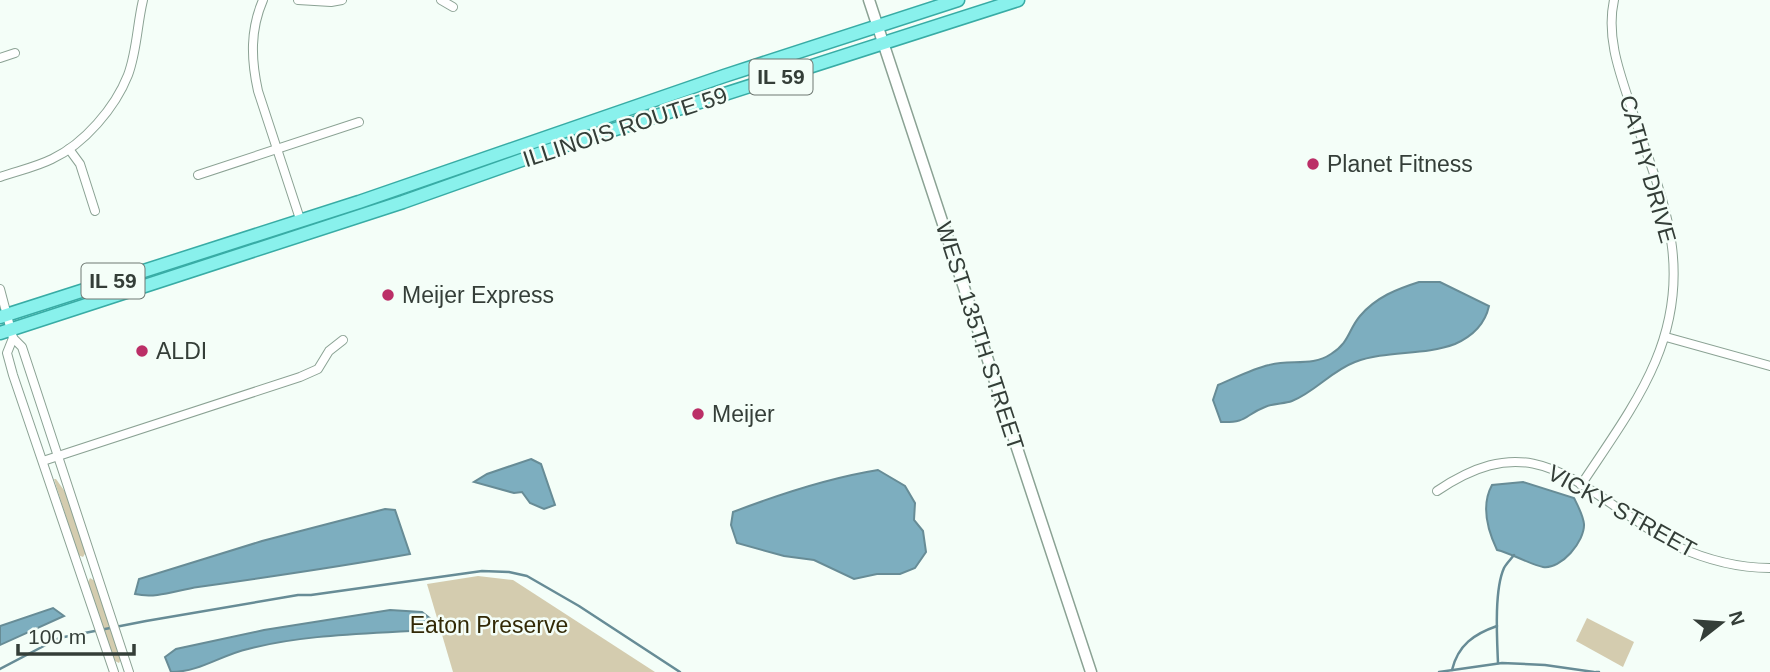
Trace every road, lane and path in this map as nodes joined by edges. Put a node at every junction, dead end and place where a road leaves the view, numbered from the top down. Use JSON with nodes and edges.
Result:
{"nodes":[{"id":1,"x":143,"y":0,"type":"edge"},
{"id":2,"x":262,"y":0,"type":"edge"},
{"id":3,"x":298,"y":0,"type":"edge"},
{"id":4,"x":342,"y":0,"type":"edge"},
{"id":5,"x":441,"y":0,"type":"edge"},
{"id":6,"x":869,"y":0,"type":"edge"},
{"id":7,"x":958,"y":0,"type":"edge"},
{"id":8,"x":1018,"y":0,"type":"edge"},
{"id":9,"x":1614,"y":0,"type":"edge"},
{"id":10,"x":453,"y":7,"type":"dead end"},
{"id":11,"x":878,"y":26,"type":"junction"},
{"id":12,"x":883,"y":43,"type":"junction"},
{"id":13,"x":15,"y":53,"type":"dead end"},
{"id":14,"x":0,"y":58,"type":"edge"},
{"id":15,"x":602,"y":117,"type":"junction"},
{"id":16,"x":359,"y":122,"type":"dead end"},
{"id":17,"x":581,"y":140,"type":"junction"},
{"id":18,"x":69,"y":149,"type":"junction"},
{"id":19,"x":277,"y":149,"type":"junction"},
{"id":20,"x":198,"y":175,"type":"dead end"},
{"id":21,"x":0,"y":177,"type":"edge"},
{"id":22,"x":95,"y":211,"type":"dead end"},
{"id":23,"x":300,"y":221,"type":"junction"},
{"id":24,"x":305,"y":234,"type":"junction"},
{"id":25,"x":0,"y":289,"type":"edge"},
{"id":26,"x":4,"y":316,"type":"edge"},
{"id":27,"x":8,"y":333,"type":"edge"},
{"id":28,"x":1666,"y":337,"type":"junction"},
{"id":29,"x":343,"y":340,"type":"dead end"},
{"id":30,"x":1770,"y":366,"type":"edge"},
{"id":31,"x":58,"y":456,"type":"junction"},
{"id":32,"x":43,"y":461,"type":"junction"},
{"id":33,"x":1581,"y":485,"type":"junction"},
{"id":34,"x":1437,"y":491,"type":"dead end"},
{"id":35,"x":93,"y":565,"type":"junction"},
{"id":36,"x":1770,"y":568,"type":"edge"},
{"id":37,"x":80,"y":570,"type":"junction"},
{"id":38,"x":114,"y":672,"type":"edge"},
{"id":39,"x":129,"y":672,"type":"edge"},
{"id":40,"x":1091,"y":672,"type":"edge"}],
"edges":[{"from":1,"to":18,"type":"street"},
{"from":2,"to":19,"type":"street"},
{"from":3,"to":4,"type":"street"},
{"from":5,"to":10,"type":"street"},
{"from":6,"to":11,"type":"street","name":"WEST 135TH STREET"},
{"from":7,"to":11,"type":"main road","name":"ILLINOIS ROUTE 59","number":"IL 59"},
{"from":8,"to":12,"type":"main road","name":"ILLINOIS ROUTE 59","number":"IL 59"},
{"from":9,"to":28,"type":"street","name":"CATHY DRIVE"},
{"from":11,"to":12,"type":"street","name":"WEST 135TH STREET"},
{"from":11,"to":15,"type":"main road","name":"ILLINOIS ROUTE 59","number":"IL 59"},
{"from":12,"to":17,"type":"main road","name":"ILLINOIS ROUTE 59","number":"IL 59"},
{"from":12,"to":40,"type":"street","name":"WEST 135TH STREET"},
{"from":13,"to":14,"type":"street"},
{"from":15,"to":17,"type":"main road"},
{"from":15,"to":23,"type":"main road","name":"ILLINOIS ROUTE 59","number":"IL 59"},
{"from":16,"to":19,"type":"street"},
{"from":17,"to":24,"type":"main road","name":"ILLINOIS ROUTE 59","number":"IL 59"},
{"from":18,"to":21,"type":"street"},
{"from":18,"to":22,"type":"street"},
{"from":19,"to":20,"type":"street"},
{"from":19,"to":23,"type":"street"},
{"from":23,"to":24,"type":"street"},
{"from":23,"to":26,"type":"main road","number":"IL 59"},
{"from":24,"to":27,"type":"main road","number":"IL 59"},
{"from":25,"to":26,"type":"street"},
{"from":26,"to":27,"type":"street"},
{"from":27,"to":31,"type":"street"},
{"from":27,"to":32,"type":"street"},
{"from":28,"to":30,"type":"street"},
{"from":28,"to":33,"type":"street","name":"CATHY DRIVE"},
{"from":29,"to":31,"type":"street"},
{"from":31,"to":32,"type":"street"},
{"from":31,"to":35,"type":"street"},
{"from":32,"to":37,"type":"street"},
{"from":33,"to":34,"type":"street","name":"VICKY STREET"},
{"from":33,"to":36,"type":"street","name":"VICKY STREET"},
{"from":35,"to":37,"type":"street"},
{"from":35,"to":39,"type":"street"},
{"from":37,"to":38,"type":"street"}]}
